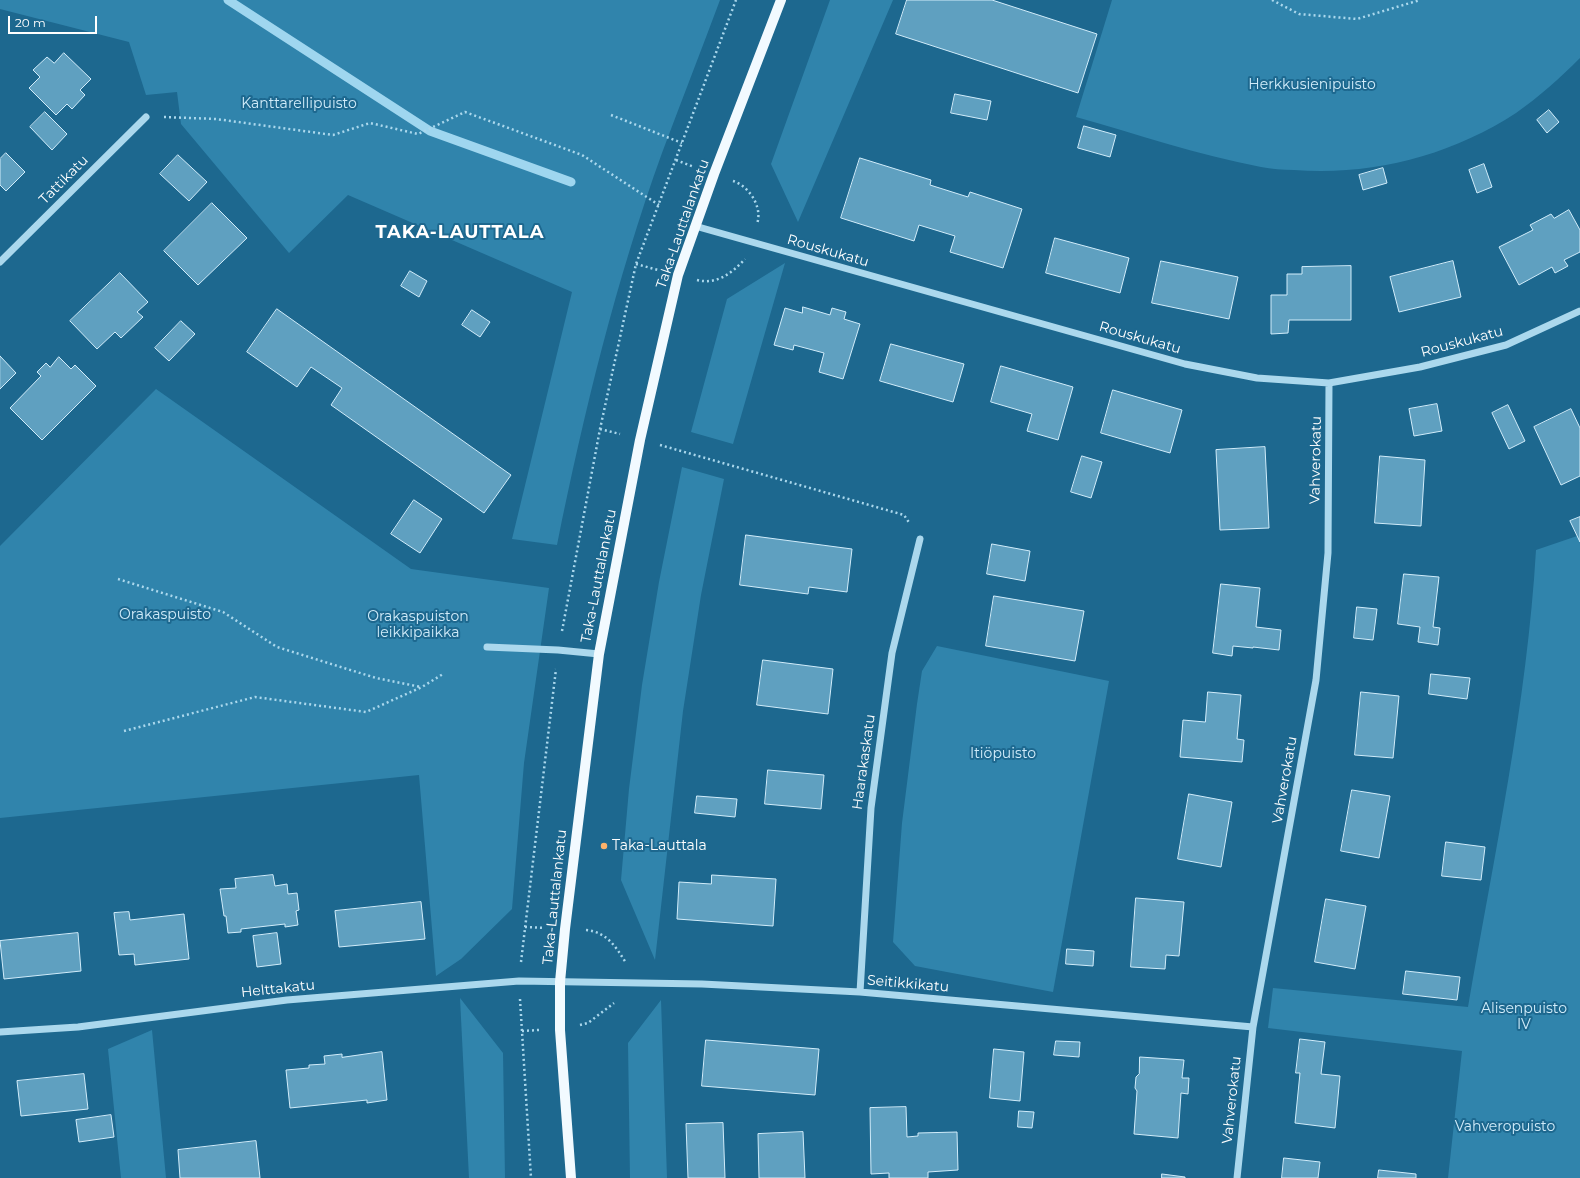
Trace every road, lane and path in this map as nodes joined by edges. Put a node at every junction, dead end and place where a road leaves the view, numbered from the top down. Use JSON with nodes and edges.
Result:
{"nodes":[{"id":1,"x":736,"y":0,"type":"edge"},
{"id":2,"x":781,"y":0,"type":"edge"},
{"id":3,"x":1272,"y":0,"type":"edge"},
{"id":4,"x":1420,"y":0,"type":"edge"},
{"id":5,"x":611,"y":115,"type":"dead end"},
{"id":6,"x":146,"y":117,"type":"joint"},
{"id":7,"x":682,"y":143,"type":"junction"},
{"id":8,"x":659,"y":205,"type":"junction"},
{"id":9,"x":695,"y":226,"type":"junction"},
{"id":10,"x":0,"y":262,"type":"edge"},
{"id":11,"x":1580,"y":311,"type":"edge"},
{"id":12,"x":1329,"y":383,"type":"junction"},
{"id":13,"x":600,"y":429,"type":"junction"},
{"id":14,"x":640,"y":440,"type":"junction"},
{"id":15,"x":920,"y":539,"type":"joint"},
{"id":16,"x":118,"y":579,"type":"dead end"},
{"id":17,"x":487,"y":647,"type":"dead end"},
{"id":18,"x":558,"y":650,"type":"junction"},
{"id":19,"x":598,"y":654,"type":"junction"},
{"id":20,"x":443,"y":674,"type":"dead end"},
{"id":21,"x":422,"y":687,"type":"junction"},
{"id":22,"x":124,"y":731,"type":"dead end"},
{"id":23,"x":565,"y":929,"type":"junction"},
{"id":24,"x":519,"y":982,"type":"junction"},
{"id":25,"x":560,"y":982,"type":"junction"},
{"id":26,"x":639,"y":983,"type":"junction"},
{"id":27,"x":860,"y":992,"type":"junction"},
{"id":28,"x":1253,"y":1027,"type":"junction"},
{"id":29,"x":560,"y":1030,"type":"junction"},
{"id":30,"x":0,"y":1032,"type":"edge"},
{"id":31,"x":531,"y":1178,"type":"edge"},
{"id":32,"x":571,"y":1178,"type":"edge"},
{"id":33,"x":1237,"y":1178,"type":"edge"}],
"edges":[{"from":1,"to":7,"type":"path"},
{"from":2,"to":9,"type":"main road","name":"Taka-Lauttalankatu"},
{"from":3,"to":4,"type":"path"},
{"from":5,"to":7,"type":"path"},
{"from":6,"to":8,"type":"path"},
{"from":6,"to":10,"type":"street","name":"Tattikatu"},
{"from":7,"to":8,"type":"path"},
{"from":8,"to":13,"type":"path"},
{"from":9,"to":12,"type":"street","name":"Rouskukatu"},
{"from":9,"to":14,"type":"main road","name":"Taka-Lauttalankatu"},
{"from":11,"to":12,"type":"street","name":"Rouskukatu"},
{"from":12,"to":28,"type":"street","name":"Vahverokatu"},
{"from":13,"to":14,"type":"path"},
{"from":13,"to":18,"type":"path"},
{"from":14,"to":15,"type":"path"},
{"from":14,"to":19,"type":"main road","name":"Taka-Lauttalankatu"},
{"from":15,"to":27,"type":"street","name":"Haarakaskatu"},
{"from":16,"to":21,"type":"path"},
{"from":17,"to":18,"type":"street"},
{"from":18,"to":19,"type":"street"},
{"from":18,"to":24,"type":"path"},
{"from":19,"to":23,"type":"main road","name":"Taka-Lauttalankatu"},
{"from":20,"to":21,"type":"path"},
{"from":21,"to":22,"type":"path"},
{"from":23,"to":25,"type":"main road","name":"Taka-Lauttalankatu"},
{"from":23,"to":26,"type":"path"},
{"from":24,"to":25,"type":"street","name":"Helttakatu"},
{"from":24,"to":30,"type":"street","name":"Helttakatu"},
{"from":24,"to":31,"type":"path"},
{"from":25,"to":26,"type":"street","name":"Seitikkikatu"},
{"from":25,"to":29,"type":"main road","name":"Taka-Lauttalankatu"},
{"from":26,"to":27,"type":"street","name":"Seitikkikatu"},
{"from":26,"to":29,"type":"path"},
{"from":27,"to":28,"type":"street","name":"Seitikkikatu"},
{"from":28,"to":33,"type":"street","name":"Vahverokatu"},
{"from":29,"to":32,"type":"main road","name":"Taka-Lauttalankatu"}]}
